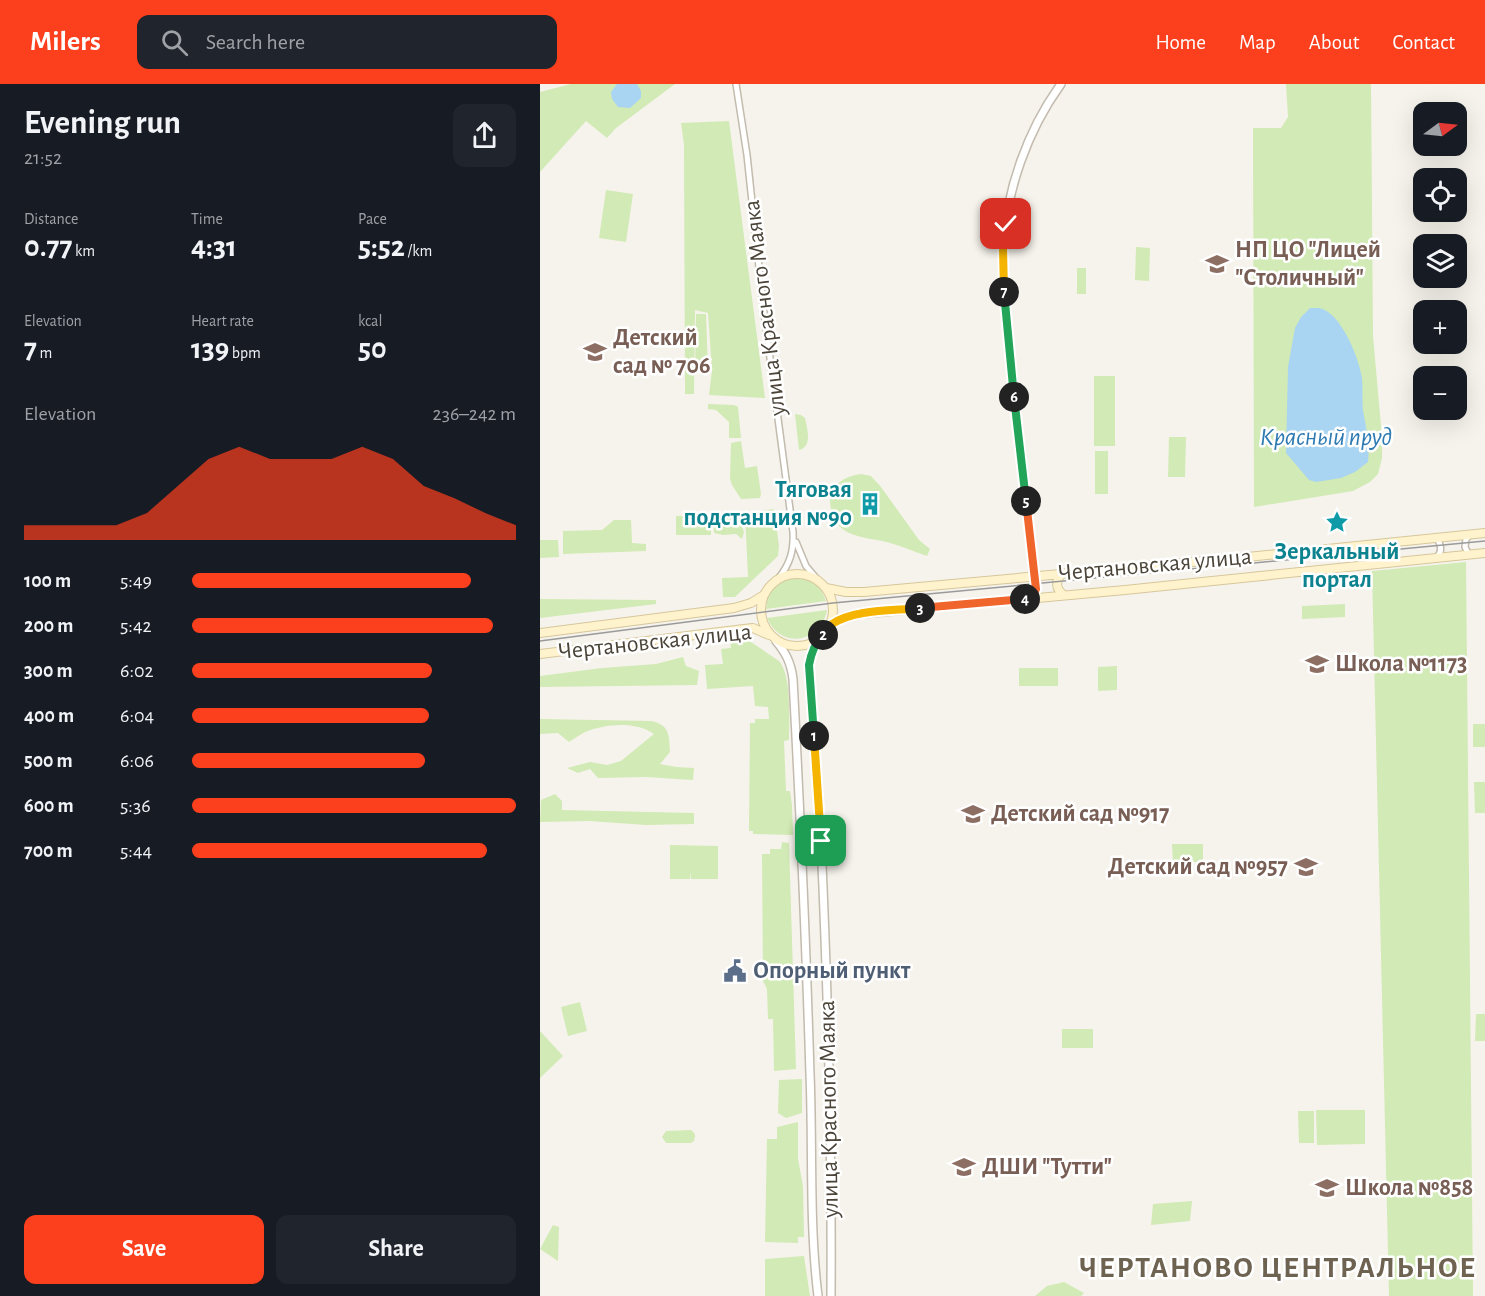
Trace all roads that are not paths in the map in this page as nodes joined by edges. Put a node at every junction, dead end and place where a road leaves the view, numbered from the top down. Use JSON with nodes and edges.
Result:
{"nodes":[{"id":1,"x":736,"y":84,"type":"edge"},
{"id":2,"x":1061,"y":84,"type":"edge"},
{"id":3,"x":793,"y":532,"type":"junction"},
{"id":4,"x":1485,"y":533,"type":"edge"},
{"id":5,"x":1471,"y":535,"type":"junction"},
{"id":6,"x":1437,"y":538,"type":"junction"},
{"id":7,"x":1485,"y":553,"type":"edge"},
{"id":8,"x":1472,"y":554,"type":"junction"},
{"id":9,"x":1436,"y":558,"type":"junction"},
{"id":10,"x":1064,"y":573,"type":"junction"},
{"id":11,"x":1034,"y":576,"type":"junction"},
{"id":12,"x":778,"y":579,"type":"junction"},
{"id":13,"x":817,"y":579,"type":"junction"},
{"id":14,"x":826,"y":588,"type":"junction"},
{"id":15,"x":764,"y":595,"type":"junction"},
{"id":16,"x":1064,"y":595,"type":"junction"},
{"id":17,"x":1028,"y":598,"type":"junction"},
{"id":18,"x":829,"y":626,"type":"junction"},
{"id":19,"x":540,"y":633,"type":"edge"},
{"id":20,"x":769,"y":635,"type":"junction"},
{"id":21,"x":820,"y":638,"type":"junction"},
{"id":22,"x":776,"y":641,"type":"junction"},
{"id":23,"x":540,"y":654,"type":"edge"},
{"id":24,"x":818,"y":1296,"type":"edge"},
{"id":25,"x":831,"y":1296,"type":"edge"}],
"edges":[{"from":1,"to":3,"type":"street","name":"улица Красного Маяка"},
{"from":2,"to":11,"type":"street"},
{"from":3,"to":12,"type":"street","name":"улица Красного Маяка"},
{"from":3,"to":13,"type":"street","name":"улица Красного Маяка"},
{"from":4,"to":5,"type":"main road","name":"Чертановская улица"},
{"from":5,"to":6,"type":"main road","name":"Чертановская улица"},
{"from":5,"to":8,"type":"street"},
{"from":6,"to":9,"type":"street"},
{"from":6,"to":10,"type":"main road","name":"Чертановская улица"},
{"from":7,"to":8,"type":"main road","name":"Чертановская улица"},
{"from":8,"to":9,"type":"main road","name":"Чертановская улица"},
{"from":9,"to":16,"type":"main road","name":"Чертановская улица"},
{"from":10,"to":11,"type":"main road","name":"Чертановская улица"},
{"from":10,"to":16,"type":"main road"},
{"from":11,"to":14,"type":"main road","name":"Чертановская улица"},
{"from":11,"to":17,"type":"street"},
{"from":12,"to":13,"type":"main road"},
{"from":12,"to":15,"type":"main road","name":"Чертановская улица"},
{"from":13,"to":14,"type":"main road"},
{"from":14,"to":18,"type":"main road"},
{"from":15,"to":19,"type":"main road","name":"Чертановская улица"},
{"from":15,"to":20,"type":"main road","name":"Чертановская улица"},
{"from":16,"to":17,"type":"main road","name":"Чертановская улица"},
{"from":17,"to":18,"type":"main road","name":"Чертановская улица"},
{"from":18,"to":21,"type":"main road"},
{"from":20,"to":22,"type":"main road","name":"Чертановская улица"},
{"from":20,"to":23,"type":"main road","name":"Чертановская улица"},
{"from":21,"to":22,"type":"main road","name":"Чертановская улица"},
{"from":21,"to":25,"type":"street","name":"улица Красного Маяка"},
{"from":22,"to":24,"type":"street","name":"улица Красного Маяка"}]}
